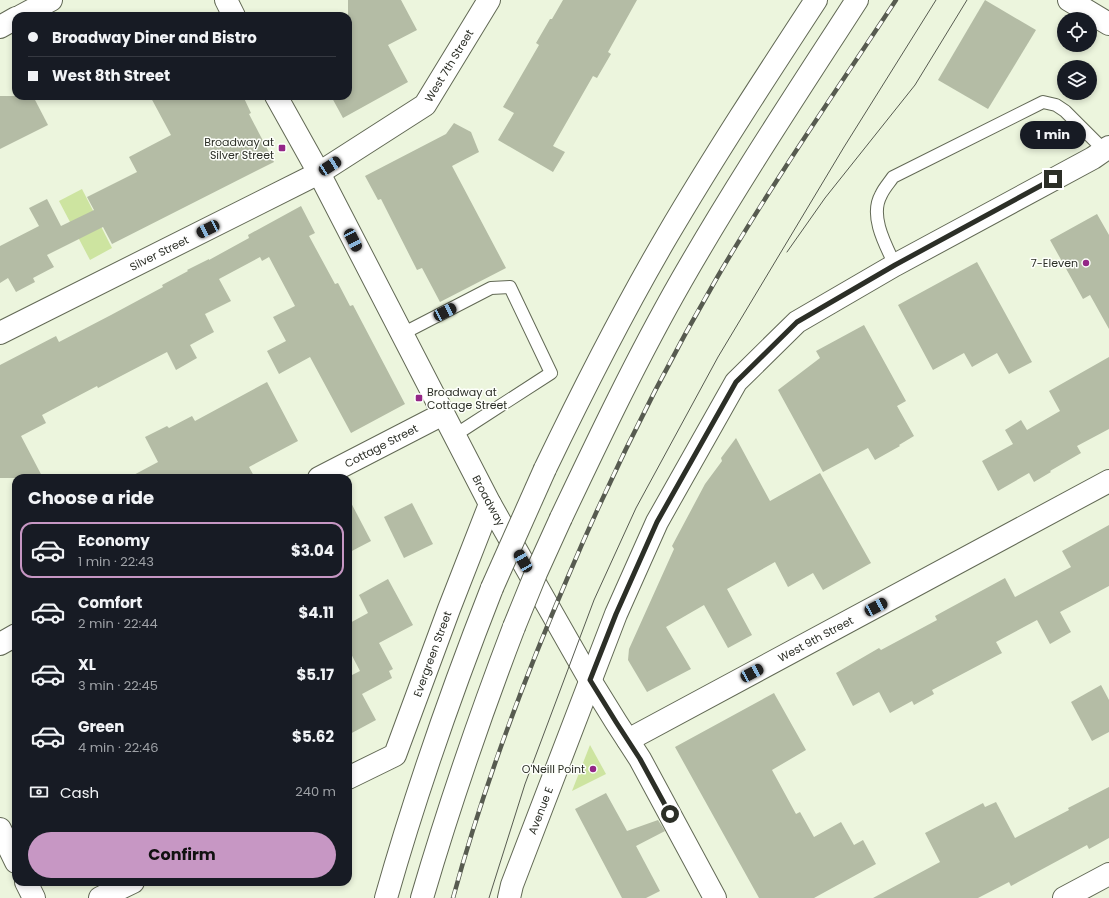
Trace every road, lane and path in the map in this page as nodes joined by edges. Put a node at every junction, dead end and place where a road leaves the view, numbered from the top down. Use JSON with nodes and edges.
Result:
{"nodes":[{"id":1,"x":51,"y":0,"type":"edge"},
{"id":2,"x":226,"y":0,"type":"edge"},
{"id":3,"x":489,"y":0,"type":"edge"},
{"id":4,"x":816,"y":0,"type":"edge"},
{"id":5,"x":857,"y":0,"type":"edge"},
{"id":6,"x":1069,"y":0,"type":"edge"},
{"id":7,"x":28,"y":12,"type":"edge"},
{"id":8,"x":232,"y":12,"type":"edge"},
{"id":9,"x":12,"y":20,"type":"edge"},
{"id":10,"x":1109,"y":24,"type":"edge"},
{"id":11,"x":0,"y":27,"type":"edge"},
{"id":12,"x":278,"y":100,"type":"edge"},
{"id":13,"x":1107,"y":149,"type":"edge"},
{"id":14,"x":319,"y":173,"type":"junction"},
{"id":15,"x":895,"y":265,"type":"junction"},
{"id":16,"x":0,"y":333,"type":"edge"},
{"id":17,"x":402,"y":334,"type":"junction"},
{"id":18,"x":443,"y":414,"type":"junction"},
{"id":19,"x":455,"y":435,"type":"junction"},
{"id":20,"x":327,"y":474,"type":"edge"},
{"id":21,"x":1109,"y":481,"type":"edge"},
{"id":22,"x":490,"y":504,"type":"junction"},
{"id":23,"x":12,"y":637,"type":"edge"},
{"id":24,"x":0,"y":644,"type":"edge"},
{"id":25,"x":590,"y":680,"type":"junction"},
{"id":26,"x":628,"y":740,"type":"junction"},
{"id":27,"x":352,"y":776,"type":"edge"},
{"id":28,"x":0,"y":830,"type":"edge"},
{"id":29,"x":12,"y":854,"type":"edge"},
{"id":30,"x":1109,"y":874,"type":"edge"},
{"id":31,"x":28,"y":886,"type":"edge"},
{"id":32,"x":125,"y":886,"type":"edge"},
{"id":33,"x":34,"y":898,"type":"edge"},
{"id":34,"x":100,"y":898,"type":"edge"},
{"id":35,"x":386,"y":898,"type":"edge"},
{"id":36,"x":422,"y":898,"type":"edge"},
{"id":37,"x":509,"y":898,"type":"edge"},
{"id":38,"x":715,"y":898,"type":"edge"},
{"id":39,"x":1064,"y":898,"type":"edge"}],
"edges":[{"from":1,"to":7,"type":"main road"},
{"from":2,"to":8,"type":"main road"},
{"from":3,"to":14,"type":"main road","name":"West 7th Street"},
{"from":4,"to":35,"type":"main road","bridge":true},
{"from":5,"to":36,"type":"main road","bridge":true},
{"from":6,"to":10,"type":"main road"},
{"from":9,"to":11,"type":"main road"},
{"from":12,"to":14,"type":"main road","name":"Broadway"},
{"from":13,"to":15,"type":"main road","name":"Avenue E"},
{"from":13,"to":15,"type":"lane"},
{"from":14,"to":16,"type":"main road","name":"Silver Street"},
{"from":14,"to":17,"type":"main road","name":"Broadway"},
{"from":15,"to":25,"type":"main road","name":"Avenue E"},
{"from":17,"to":18,"type":"main road","name":"Broadway"},
{"from":17,"to":19,"type":"lane"},
{"from":18,"to":19,"type":"main road","name":"Broadway"},
{"from":18,"to":20,"type":"main road","name":"Cottage Street"},
{"from":19,"to":22,"type":"main road","name":"Broadway"},
{"from":21,"to":26,"type":"main road","name":"West 9th Street"},
{"from":22,"to":25,"type":"main road","name":"Broadway"},
{"from":22,"to":27,"type":"main road","name":"Evergreen Street"},
{"from":23,"to":24,"type":"main road"},
{"from":25,"to":26,"type":"main road","name":"Broadway"},
{"from":25,"to":37,"type":"main road","name":"Avenue E"},
{"from":26,"to":38,"type":"main road","name":"Broadway"},
{"from":28,"to":29,"type":"main road"},
{"from":30,"to":39,"type":"main road"},
{"from":31,"to":33,"type":"main road"},
{"from":32,"to":34,"type":"main road"}]}
